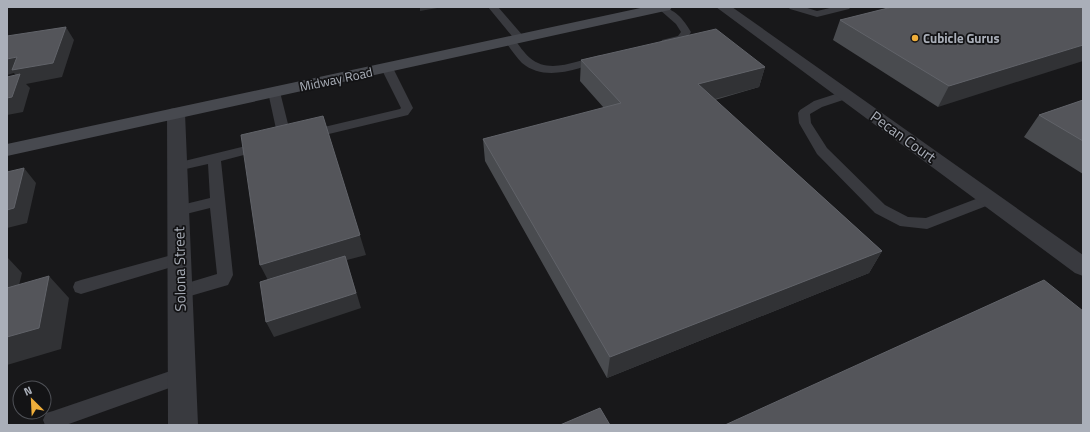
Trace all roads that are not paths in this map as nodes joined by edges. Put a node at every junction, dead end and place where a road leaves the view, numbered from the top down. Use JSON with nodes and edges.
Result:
{"nodes":[{"id":1,"x":493,"y":7,"type":"edge"},
{"id":2,"x":664,"y":7,"type":"edge"},
{"id":3,"x":723,"y":7,"type":"edge"},
{"id":4,"x":793,"y":7,"type":"edge"},
{"id":5,"x":846,"y":7,"type":"edge"},
{"id":6,"x":515,"y":40,"type":"junction"},
{"id":7,"x":652,"y":46,"type":"edge"},
{"id":8,"x":607,"y":57,"type":"edge"},
{"id":9,"x":387,"y":68,"type":"junction"},
{"id":10,"x":274,"y":92,"type":"junction"},
{"id":11,"x":845,"y":95,"type":"junction"},
{"id":12,"x":176,"y":113,"type":"junction"},
{"id":13,"x":285,"y":140,"type":"junction"},
{"id":14,"x":7,"y":150,"type":"edge"},
{"id":15,"x":214,"y":158,"type":"junction"},
{"id":16,"x":177,"y":167,"type":"junction"},
{"id":17,"x":989,"y":199,"type":"junction"},
{"id":18,"x":217,"y":201,"type":"junction"},
{"id":19,"x":178,"y":211,"type":"junction"},
{"id":20,"x":179,"y":259,"type":"junction"},
{"id":21,"x":1083,"y":267,"type":"edge"},
{"id":22,"x":81,"y":287,"type":"dead end"},
{"id":23,"x":180,"y":292,"type":"junction"},
{"id":24,"x":182,"y":376,"type":"junction"},
{"id":25,"x":53,"y":420,"type":"dead end"},
{"id":26,"x":183,"y":425,"type":"edge"}],
"edges":[{"from":1,"to":6,"type":"lane"},
{"from":2,"to":6,"type":"main road","name":"Midway Road"},
{"from":2,"to":7,"type":"lane"},
{"from":3,"to":11,"type":"street","name":"Pecan Court"},
{"from":4,"to":5,"type":"lane"},
{"from":6,"to":8,"type":"lane"},
{"from":6,"to":9,"type":"main road","name":"Midway Road"},
{"from":9,"to":10,"type":"main road","name":"Midway Road"},
{"from":9,"to":13,"type":"lane"},
{"from":10,"to":12,"type":"main road","name":"Midway Road"},
{"from":10,"to":13,"type":"lane"},
{"from":11,"to":17,"type":"street","name":"Pecan Court"},
{"from":11,"to":17,"type":"lane"},
{"from":12,"to":14,"type":"main road","name":"Midway Road"},
{"from":12,"to":16,"type":"street","name":"Solona Street"},
{"from":13,"to":15,"type":"lane"},
{"from":15,"to":16,"type":"lane"},
{"from":15,"to":18,"type":"lane"},
{"from":16,"to":19,"type":"street","name":"Solona Street"},
{"from":17,"to":21,"type":"street","name":"Pecan Court"},
{"from":18,"to":19,"type":"lane"},
{"from":18,"to":23,"type":"lane"},
{"from":19,"to":20,"type":"street","name":"Solona Street"},
{"from":20,"to":22,"type":"lane"},
{"from":20,"to":23,"type":"street","name":"Solona Street"},
{"from":23,"to":24,"type":"street","name":"Solona Street"},
{"from":24,"to":25,"type":"lane"},
{"from":24,"to":26,"type":"street","name":"Solona Street"}]}
